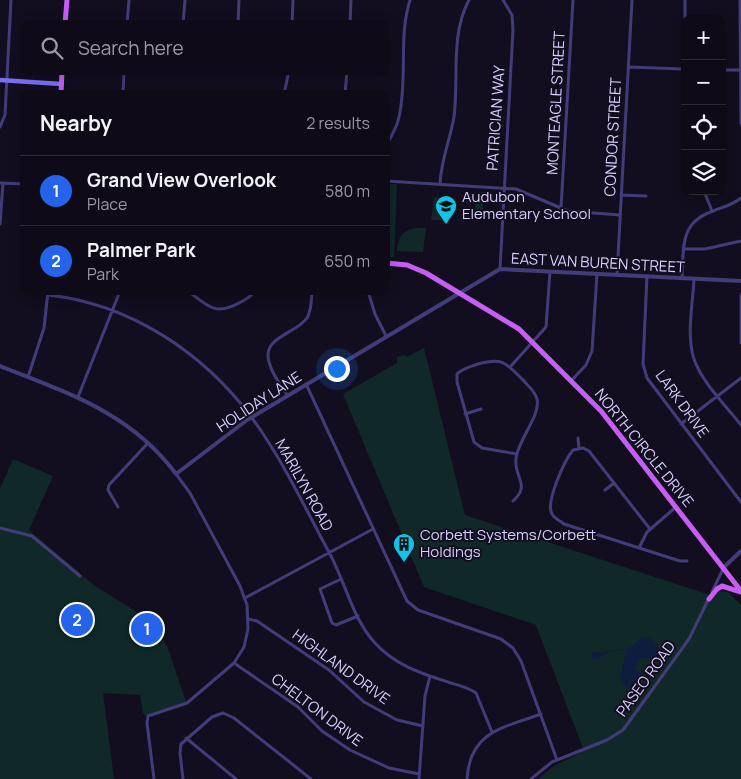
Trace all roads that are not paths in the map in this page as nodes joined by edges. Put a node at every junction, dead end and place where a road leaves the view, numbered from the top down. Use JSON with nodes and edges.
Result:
{"nodes":[{"id":1,"x":11,"y":0,"type":"edge"},
{"id":2,"x":67,"y":0,"type":"edge"},
{"id":3,"x":129,"y":0,"type":"edge"},
{"id":4,"x":185,"y":0,"type":"edge"},
{"id":5,"x":239,"y":0,"type":"edge"},
{"id":6,"x":293,"y":0,"type":"edge"},
{"id":7,"x":351,"y":0,"type":"edge"},
{"id":8,"x":410,"y":0,"type":"edge"},
{"id":9,"x":469,"y":0,"type":"edge"},
{"id":10,"x":503,"y":0,"type":"edge"},
{"id":11,"x":573,"y":0,"type":"edge"},
{"id":12,"x":632,"y":0,"type":"edge"},
{"id":13,"x":685,"y":0,"type":"edge"},
{"id":14,"x":740,"y":0,"type":"edge"},
{"id":15,"x":685,"y":15,"type":"edge"},
{"id":16,"x":65,"y":20,"type":"edge"},
{"id":17,"x":127,"y":20,"type":"edge"},
{"id":18,"x":183,"y":20,"type":"edge"},
{"id":19,"x":238,"y":20,"type":"edge"},
{"id":20,"x":292,"y":20,"type":"edge"},
{"id":21,"x":350,"y":20,"type":"edge"},
{"id":22,"x":628,"y":67,"type":"junction"},
{"id":23,"x":681,"y":69,"type":"edge"},
{"id":24,"x":726,"y":70,"type":"edge"},
{"id":25,"x":740,"y":70,"type":"edge"},
{"id":26,"x":62,"y":75,"type":"edge"},
{"id":27,"x":124,"y":75,"type":"edge"},
{"id":28,"x":288,"y":75,"type":"edge"},
{"id":29,"x":346,"y":75,"type":"edge"},
{"id":30,"x":0,"y":80,"type":"edge"},
{"id":31,"x":7,"y":81,"type":"junction"},
{"id":32,"x":61,"y":84,"type":"junction"},
{"id":33,"x":61,"y":90,"type":"edge"},
{"id":34,"x":123,"y":90,"type":"edge"},
{"id":35,"x":285,"y":90,"type":"edge"},
{"id":36,"x":345,"y":90,"type":"edge"},
{"id":37,"x":741,"y":124,"type":"edge"},
{"id":38,"x":0,"y":127,"type":"edge"},
{"id":39,"x":390,"y":139,"type":"edge"},
{"id":40,"x":390,"y":181,"type":"edge"},
{"id":41,"x":1,"y":183,"type":"edge"},
{"id":42,"x":20,"y":184,"type":"edge"},
{"id":43,"x":440,"y":184,"type":"junction"},
{"id":44,"x":503,"y":188,"type":"junction"},
{"id":45,"x":621,"y":195,"type":"junction"},
{"id":46,"x":706,"y":195,"type":"edge"},
{"id":47,"x":646,"y":196,"type":"dead end"},
{"id":48,"x":741,"y":198,"type":"edge"},
{"id":49,"x":560,"y":208,"type":"junction"},
{"id":50,"x":712,"y":211,"type":"junction"},
{"id":51,"x":620,"y":215,"type":"junction"},
{"id":52,"x":0,"y":224,"type":"edge"},
{"id":53,"x":741,"y":240,"type":"edge"},
{"id":54,"x":684,"y":249,"type":"junction"},
{"id":55,"x":390,"y":264,"type":"edge"},
{"id":56,"x":500,"y":270,"type":"junction"},
{"id":57,"x":550,"y":272,"type":"junction"},
{"id":58,"x":597,"y":274,"type":"junction"},
{"id":59,"x":617,"y":275,"type":"junction"},
{"id":60,"x":647,"y":276,"type":"junction"},
{"id":61,"x":682,"y":278,"type":"junction"},
{"id":62,"x":694,"y":279,"type":"junction"},
{"id":63,"x":741,"y":281,"type":"edge"},
{"id":64,"x":460,"y":292,"type":"junction"},
{"id":65,"x":48,"y":295,"type":"edge"},
{"id":66,"x":59,"y":295,"type":"edge"},
{"id":67,"x":119,"y":295,"type":"edge"},
{"id":68,"x":193,"y":295,"type":"edge"},
{"id":69,"x":249,"y":295,"type":"edge"},
{"id":70,"x":312,"y":295,"type":"edge"},
{"id":71,"x":369,"y":295,"type":"edge"},
{"id":72,"x":741,"y":295,"type":"edge"},
{"id":73,"x":113,"y":310,"type":"junction"},
{"id":74,"x":386,"y":336,"type":"junction"},
{"id":75,"x":533,"y":343,"type":"junction"},
{"id":76,"x":741,"y":343,"type":"edge"},
{"id":77,"x":0,"y":366,"type":"edge"},
{"id":78,"x":510,"y":367,"type":"junction"},
{"id":79,"x":28,"y":377,"type":"junction"},
{"id":80,"x":741,"y":378,"type":"edge"},
{"id":81,"x":571,"y":381,"type":"junction"},
{"id":82,"x":306,"y":384,"type":"junction"},
{"id":83,"x":288,"y":395,"type":"junction"},
{"id":84,"x":718,"y":396,"type":"junction"},
{"id":85,"x":78,"y":397,"type":"junction"},
{"id":86,"x":481,"y":410,"type":"dead end"},
{"id":87,"x":465,"y":414,"type":"junction"},
{"id":88,"x":252,"y":417,"type":"junction"},
{"id":89,"x":681,"y":424,"type":"junction"},
{"id":90,"x":741,"y":425,"type":"edge"},
{"id":91,"x":578,"y":438,"type":"dead end"},
{"id":92,"x":148,"y":442,"type":"junction"},
{"id":93,"x":579,"y":448,"type":"junction"},
{"id":94,"x":517,"y":454,"type":"junction"},
{"id":95,"x":176,"y":474,"type":"junction"},
{"id":96,"x":614,"y":483,"type":"junction"},
{"id":97,"x":605,"y":490,"type":"dead end"},
{"id":98,"x":513,"y":501,"type":"dead end"},
{"id":99,"x":741,"y":502,"type":"edge"},
{"id":100,"x":118,"y":507,"type":"dead end"},
{"id":101,"x":676,"y":507,"type":"junction"},
{"id":102,"x":0,"y":528,"type":"edge"},
{"id":103,"x":373,"y":529,"type":"junction"},
{"id":104,"x":650,"y":529,"type":"junction"},
{"id":105,"x":639,"y":548,"type":"junction"},
{"id":106,"x":741,"y":551,"type":"edge"},
{"id":107,"x":328,"y":552,"type":"junction"},
{"id":108,"x":687,"y":561,"type":"dead end"},
{"id":109,"x":724,"y":568,"type":"junction"},
{"id":110,"x":80,"y":576,"type":"dead end"},
{"id":111,"x":341,"y":579,"type":"junction"},
{"id":112,"x":741,"y":592,"type":"edge"},
{"id":113,"x":245,"y":598,"type":"junction"},
{"id":114,"x":709,"y":599,"type":"junction"},
{"id":115,"x":358,"y":616,"type":"junction"},
{"id":116,"x":248,"y":619,"type":"junction"},
{"id":117,"x":234,"y":663,"type":"junction"},
{"id":118,"x":430,"y":676,"type":"junction"},
{"id":119,"x":541,"y":714,"type":"junction"},
{"id":120,"x":423,"y":726,"type":"junction"},
{"id":121,"x":492,"y":732,"type":"junction"},
{"id":122,"x":186,"y":738,"type":"junction"},
{"id":123,"x":558,"y":760,"type":"junction"},
{"id":124,"x":420,"y":774,"type":"junction"},
{"id":125,"x":154,"y":779,"type":"edge"},
{"id":126,"x":183,"y":779,"type":"edge"},
{"id":127,"x":236,"y":779,"type":"edge"},
{"id":128,"x":311,"y":779,"type":"edge"},
{"id":129,"x":419,"y":779,"type":"edge"},
{"id":130,"x":467,"y":779,"type":"edge"},
{"id":131,"x":531,"y":779,"type":"edge"}],
"edges":[{"from":1,"to":31,"type":"street"},
{"from":2,"to":16,"type":"main road"},
{"from":3,"to":17,"type":"street"},
{"from":4,"to":18,"type":"street"},
{"from":5,"to":19,"type":"street"},
{"from":6,"to":20,"type":"street"},
{"from":7,"to":21,"type":"street"},
{"from":8,"to":39,"type":"street"},
{"from":9,"to":43,"type":"street"},
{"from":10,"to":44,"type":"street","name":"PATRICIAN WAY"},
{"from":11,"to":49,"type":"street","name":"MONTEAGLE STREET"},
{"from":12,"to":22,"type":"street","name":"CONDOR STREET"},
{"from":13,"to":15,"type":"street"},
{"from":14,"to":25,"type":"street"},
{"from":22,"to":23,"type":"street"},
{"from":22,"to":45,"type":"street","name":"CONDOR STREET"},
{"from":24,"to":25,"type":"street"},
{"from":25,"to":37,"type":"street"},
{"from":26,"to":32,"type":"main road"},
{"from":27,"to":34,"type":"street"},
{"from":28,"to":35,"type":"street"},
{"from":29,"to":36,"type":"street"},
{"from":30,"to":31,"type":"main road"},
{"from":31,"to":32,"type":"main road"},
{"from":31,"to":38,"type":"street"},
{"from":32,"to":33,"type":"main road"},
{"from":40,"to":43,"type":"street"},
{"from":41,"to":42,"type":"street"},
{"from":41,"to":52,"type":"street"},
{"from":43,"to":44,"type":"street"},
{"from":44,"to":49,"type":"street"},
{"from":44,"to":56,"type":"street","name":"PATRICIAN WAY"},
{"from":45,"to":47,"type":"street"},
{"from":45,"to":51,"type":"street","name":"CONDOR STREET"},
{"from":46,"to":50,"type":"street"},
{"from":48,"to":50,"type":"street"},
{"from":49,"to":51,"type":"street"},
{"from":50,"to":54,"type":"street"},
{"from":51,"to":59,"type":"street","name":"CONDOR STREET"},
{"from":53,"to":54,"type":"street"},
{"from":54,"to":61,"type":"street"},
{"from":55,"to":64,"type":"main road","name":"NORTH CIRCLE DRIVE"},
{"from":56,"to":57,"type":"street","name":"EAST VAN BUREN STREET"},
{"from":56,"to":64,"type":"street","name":"EAST VAN BUREN STREET"},
{"from":57,"to":58,"type":"street","name":"EAST VAN BUREN STREET"},
{"from":57,"to":75,"type":"street"},
{"from":58,"to":59,"type":"street","name":"EAST VAN BUREN STREET"},
{"from":58,"to":81,"type":"street"},
{"from":59,"to":60,"type":"street","name":"EAST VAN BUREN STREET"},
{"from":60,"to":61,"type":"street","name":"EAST VAN BUREN STREET"},
{"from":60,"to":89,"type":"street","name":"LARK DRIVE"},
{"from":61,"to":62,"type":"street","name":"EAST VAN BUREN STREET"},
{"from":62,"to":63,"type":"street","name":"EAST VAN BUREN STREET"},
{"from":62,"to":84,"type":"street"},
{"from":64,"to":74,"type":"street","name":"HOLIDAY LANE"},
{"from":64,"to":75,"type":"main road","name":"NORTH CIRCLE DRIVE"},
{"from":65,"to":79,"type":"street"},
{"from":66,"to":73,"type":"street","name":"MARILYN ROAD"},
{"from":67,"to":73,"type":"street"},
{"from":68,"to":69,"type":"street"},
{"from":70,"to":83,"type":"street"},
{"from":71,"to":74,"type":"street"},
{"from":72,"to":76,"type":"street"},
{"from":73,"to":85,"type":"street"},
{"from":73,"to":88,"type":"street","name":"MARILYN ROAD"},
{"from":74,"to":82,"type":"street","name":"HOLIDAY LANE"},
{"from":75,"to":78,"type":"street"},
{"from":75,"to":81,"type":"main road","name":"NORTH CIRCLE DRIVE"},
{"from":77,"to":79,"type":"street"},
{"from":78,"to":87,"type":"street"},
{"from":78,"to":94,"type":"street"},
{"from":79,"to":85,"type":"street"},
{"from":80,"to":84,"type":"street"},
{"from":81,"to":101,"type":"main road","name":"NORTH CIRCLE DRIVE"},
{"from":82,"to":83,"type":"street","name":"HOLIDAY LANE"},
{"from":82,"to":103,"type":"street"},
{"from":83,"to":88,"type":"street","name":"HOLIDAY LANE"},
{"from":84,"to":89,"type":"street"},
{"from":84,"to":90,"type":"street"},
{"from":85,"to":92,"type":"street"},
{"from":86,"to":87,"type":"street"},
{"from":87,"to":94,"type":"street"},
{"from":88,"to":95,"type":"street","name":"HOLIDAY LANE"},
{"from":88,"to":107,"type":"street","name":"MARILYN ROAD"},
{"from":89,"to":99,"type":"street","name":"LARK DRIVE"},
{"from":91,"to":93,"type":"street"},
{"from":92,"to":95,"type":"street"},
{"from":92,"to":100,"type":"street"},
{"from":93,"to":96,"type":"street"},
{"from":93,"to":105,"type":"street"},
{"from":94,"to":98,"type":"street"},
{"from":95,"to":113,"type":"street"},
{"from":96,"to":97,"type":"street"},
{"from":96,"to":104,"type":"street"},
{"from":101,"to":104,"type":"street"},
{"from":101,"to":109,"type":"main road","name":"NORTH CIRCLE DRIVE"},
{"from":102,"to":110,"type":"street"},
{"from":103,"to":107,"type":"street"},
{"from":103,"to":119,"type":"street"},
{"from":104,"to":105,"type":"street"},
{"from":105,"to":108,"type":"street"},
{"from":106,"to":109,"type":"street","name":"PASEO ROAD"},
{"from":107,"to":111,"type":"street","name":"MARILYN ROAD"},
{"from":107,"to":113,"type":"street"},
{"from":109,"to":112,"type":"main road","name":"NORTH CIRCLE DRIVE"},
{"from":109,"to":114,"type":"street","name":"PASEO ROAD"},
{"from":111,"to":115,"type":"street","name":"MARILYN ROAD"},
{"from":111,"to":115,"type":"street"},
{"from":112,"to":114,"type":"main road"},
{"from":113,"to":116,"type":"street"},
{"from":114,"to":123,"type":"street","name":"PASEO ROAD"},
{"from":115,"to":118,"type":"street","name":"MARILYN ROAD"},
{"from":116,"to":117,"type":"street"},
{"from":116,"to":120,"type":"street","name":"HIGHLAND DRIVE"},
{"from":117,"to":124,"type":"street","name":"CHELTON DRIVE"},
{"from":117,"to":125,"type":"street"},
{"from":118,"to":120,"type":"street"},
{"from":118,"to":121,"type":"street","name":"MARILYN ROAD"},
{"from":119,"to":121,"type":"street"},
{"from":119,"to":123,"type":"street"},
{"from":120,"to":124,"type":"street"},
{"from":121,"to":130,"type":"street"},
{"from":122,"to":126,"type":"street"},
{"from":122,"to":127,"type":"street"},
{"from":122,"to":128,"type":"street"},
{"from":123,"to":131,"type":"street","name":"PASEO ROAD"},
{"from":124,"to":129,"type":"street"}]}
